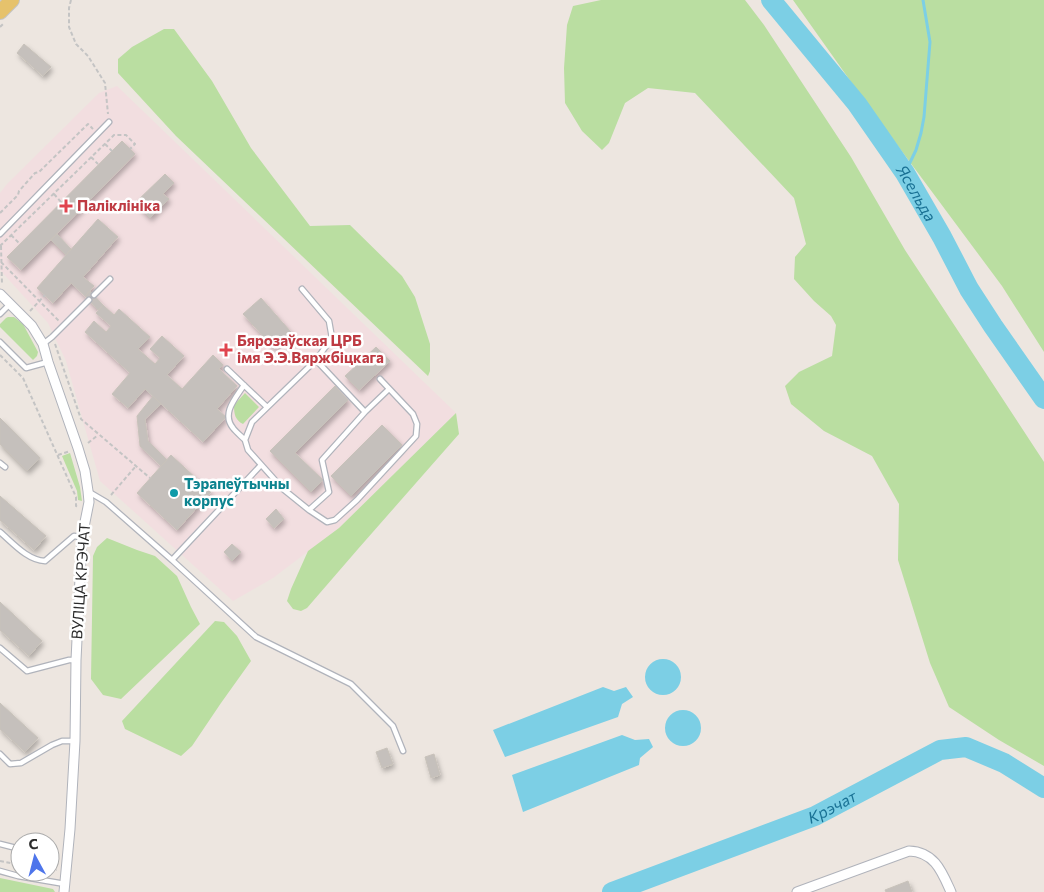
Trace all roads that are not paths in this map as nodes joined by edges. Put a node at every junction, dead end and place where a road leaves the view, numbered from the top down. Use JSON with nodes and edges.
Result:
{"nodes":[{"id":1,"x":12,"y":0,"type":"edge"},
{"id":2,"x":0,"y":12,"type":"edge"},
{"id":3,"x":109,"y":122,"type":"road end"},
{"id":4,"x":0,"y":234,"type":"edge"},
{"id":5,"x":110,"y":279,"type":"dead end"},
{"id":6,"x":302,"y":289,"type":"dead end"},
{"id":7,"x":0,"y":294,"type":"edge"},
{"id":8,"x":94,"y":295,"type":"dead end"},
{"id":9,"x":89,"y":300,"type":"dead end"},
{"id":10,"x":10,"y":304,"type":"junction"},
{"id":11,"x":0,"y":314,"type":"edge"},
{"id":12,"x":0,"y":342,"type":"edge"},
{"id":13,"x":43,"y":344,"type":"junction"},
{"id":14,"x":316,"y":360,"type":"junction"},
{"id":15,"x":48,"y":362,"type":"junction"},
{"id":16,"x":227,"y":369,"type":"dead end"},
{"id":17,"x":380,"y":379,"type":"dead end"},
{"id":18,"x":244,"y":386,"type":"junction"},
{"id":19,"x":389,"y":389,"type":"junction"},
{"id":20,"x":267,"y":407,"type":"junction"},
{"id":21,"x":365,"y":412,"type":"junction"},
{"id":22,"x":244,"y":440,"type":"junction"},
{"id":23,"x":0,"y":463,"type":"edge"},
{"id":24,"x":261,"y":465,"type":"junction"},
{"id":25,"x":5,"y":467,"type":"dead end"},
{"id":26,"x":88,"y":491,"type":"junction"},
{"id":27,"x":309,"y":510,"type":"junction"},
{"id":28,"x":0,"y":532,"type":"edge"},
{"id":29,"x":82,"y":537,"type":"junction"},
{"id":30,"x":172,"y":560,"type":"junction"},
{"id":31,"x":0,"y":648,"type":"edge"},
{"id":32,"x":76,"y":660,"type":"junction"},
{"id":33,"x":75,"y":741,"type":"junction"},
{"id":34,"x":403,"y":751,"type":"dead end"},
{"id":35,"x":0,"y":754,"type":"edge"},
{"id":36,"x":0,"y":872,"type":"edge"},
{"id":37,"x":64,"y":888,"type":"edge"},
{"id":38,"x":797,"y":892,"type":"edge"},
{"id":39,"x":951,"y":892,"type":"edge"}],
"edges":[{"from":1,"to":2,"type":"main road"},
{"from":3,"to":4,"type":"lane"},
{"from":5,"to":8,"type":"lane"},
{"from":6,"to":14,"type":"lane"},
{"from":7,"to":10,"type":"street","name":"ВУЛІЦА КРЭЧАТ"},
{"from":9,"to":13,"type":"lane"},
{"from":10,"to":11,"type":"lane"},
{"from":10,"to":13,"type":"street","name":"ВУЛІЦА КРЭЧАТ"},
{"from":12,"to":15,"type":"lane"},
{"from":13,"to":15,"type":"street","name":"ВУЛІЦА КРЭЧАТ"},
{"from":14,"to":20,"type":"lane"},
{"from":14,"to":21,"type":"lane"},
{"from":15,"to":26,"type":"street","name":"ВУЛІЦА КРЭЧАТ"},
{"from":16,"to":18,"type":"lane"},
{"from":17,"to":19,"type":"lane"},
{"from":18,"to":20,"type":"lane"},
{"from":18,"to":22,"type":"lane"},
{"from":19,"to":21,"type":"lane"},
{"from":19,"to":27,"type":"lane"},
{"from":20,"to":22,"type":"lane"},
{"from":21,"to":27,"type":"lane"},
{"from":22,"to":24,"type":"lane"},
{"from":23,"to":25,"type":"lane"},
{"from":24,"to":27,"type":"lane"},
{"from":24,"to":30,"type":"lane"},
{"from":26,"to":29,"type":"street","name":"ВУЛІЦА КРЭЧАТ"},
{"from":26,"to":30,"type":"lane"},
{"from":28,"to":29,"type":"lane"},
{"from":29,"to":32,"type":"street","name":"ВУЛІЦА КРЭЧАТ"},
{"from":30,"to":34,"type":"lane"},
{"from":31,"to":32,"type":"lane"},
{"from":32,"to":33,"type":"street","name":"ВУЛІЦА КРЭЧАТ"},
{"from":33,"to":35,"type":"lane"},
{"from":33,"to":37,"type":"street","name":"ВУЛІЦА КРЭЧАТ"},
{"from":36,"to":37,"type":"lane"},
{"from":38,"to":39,"type":"street"}]}
